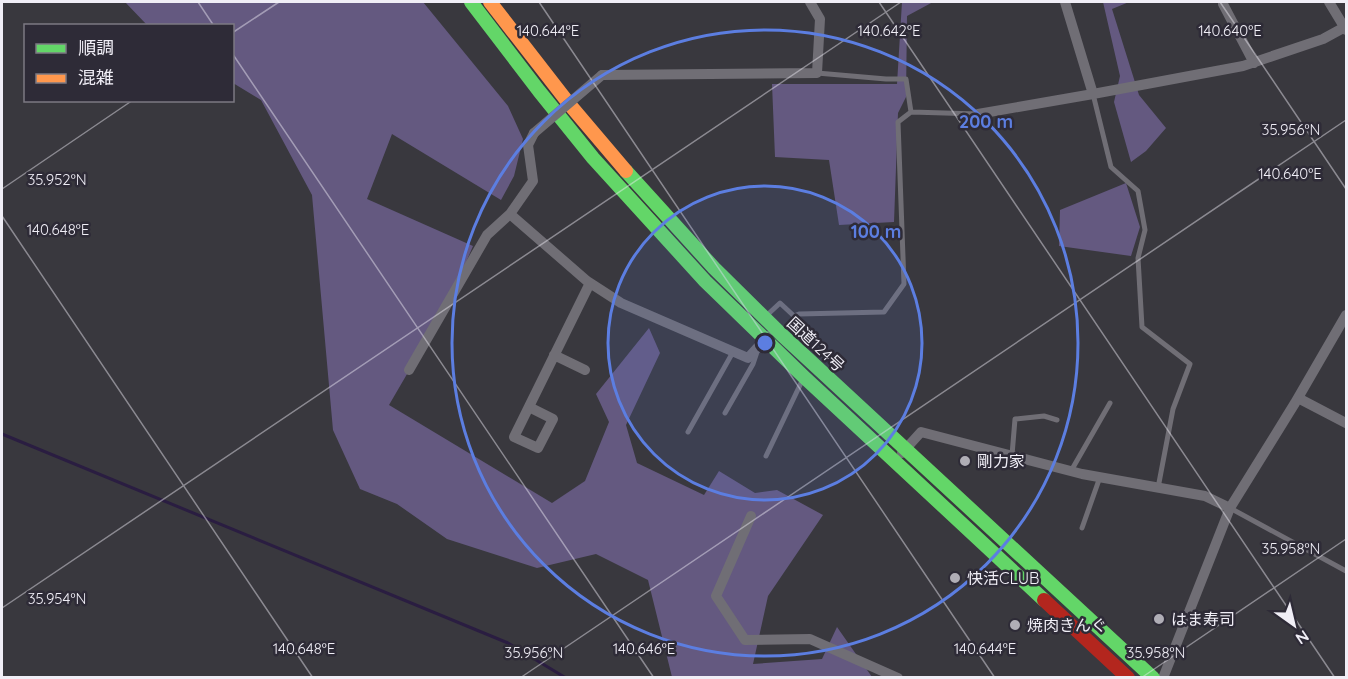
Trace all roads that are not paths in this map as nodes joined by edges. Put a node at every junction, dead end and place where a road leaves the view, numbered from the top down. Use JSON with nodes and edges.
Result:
{"nodes":[{"id":1,"x":471,"y":2,"type":"edge"},
{"id":2,"x":490,"y":2,"type":"edge"},
{"id":3,"x":810,"y":2,"type":"edge"},
{"id":4,"x":1065,"y":2,"type":"edge"},
{"id":5,"x":1329,"y":2,"type":"edge"},
{"id":6,"x":1223,"y":4,"type":"dead end"},
{"id":7,"x":1346,"y":28,"type":"edge"},
{"id":8,"x":1254,"y":63,"type":"junction"},
{"id":9,"x":817,"y":73,"type":"junction"},
{"id":10,"x":1094,"y":94,"type":"junction"},
{"id":11,"x":911,"y":112,"type":"junction"},
{"id":12,"x":978,"y":114,"type":"joint"},
{"id":13,"x":510,"y":214,"type":"junction"},
{"id":14,"x":590,"y":283,"type":"junction"},
{"id":15,"x":1347,"y":315,"type":"edge"},
{"id":16,"x":764,"y":318,"type":"junction"},
{"id":17,"x":776,"y":329,"type":"junction"},
{"id":18,"x":762,"y":344,"type":"junction"},
{"id":19,"x":733,"y":352,"type":"junction"},
{"id":20,"x":554,"y":355,"type":"junction"},
{"id":21,"x":409,"y":370,"type":"dead end"},
{"id":22,"x":585,"y":370,"type":"dead end"},
{"id":23,"x":804,"y":377,"type":"junction"},
{"id":24,"x":1298,"y":398,"type":"junction"},
{"id":25,"x":1110,"y":403,"type":"dead end"},
{"id":26,"x":529,"y":407,"type":"dead end"},
{"id":27,"x":725,"y":413,"type":"dead end"},
{"id":28,"x":1057,"y":420,"type":"dead end"},
{"id":29,"x":1347,"y":423,"type":"edge"},
{"id":30,"x":688,"y":432,"type":"dead end"},
{"id":31,"x":905,"y":449,"type":"junction"},
{"id":32,"x":1012,"y":455,"type":"junction"},
{"id":33,"x":766,"y":456,"type":"dead end"},
{"id":34,"x":895,"y":460,"type":"junction"},
{"id":35,"x":1071,"y":471,"type":"junction"},
{"id":36,"x":1100,"y":477,"type":"junction"},
{"id":37,"x":1158,"y":488,"type":"junction"},
{"id":38,"x":1230,"y":508,"type":"junction"},
{"id":39,"x":751,"y":516,"type":"dead end"},
{"id":40,"x":1082,"y":528,"type":"dead end"},
{"id":41,"x":1347,"y":571,"type":"edge"},
{"id":42,"x":898,"y":678,"type":"edge"},
{"id":43,"x":1128,"y":678,"type":"edge"},
{"id":44,"x":1153,"y":678,"type":"edge"},
{"id":45,"x":1163,"y":678,"type":"edge"}],
"edges":[{"from":1,"to":18,"type":"highway","name":"国道124号"},
{"from":2,"to":16,"type":"highway","name":"国道124号"},
{"from":3,"to":9,"type":"street"},
{"from":4,"to":10,"type":"street"},
{"from":5,"to":7,"type":"street"},
{"from":6,"to":8,"type":"street"},
{"from":7,"to":8,"type":"street"},
{"from":8,"to":10,"type":"street"},
{"from":9,"to":11,"type":"lane"},
{"from":9,"to":13,"type":"street","bridge":true},
{"from":10,"to":12,"type":"street"},
{"from":10,"to":37,"type":"lane"},
{"from":11,"to":12,"type":"lane"},
{"from":11,"to":16,"type":"lane"},
{"from":13,"to":14,"type":"street"},
{"from":13,"to":21,"type":"street"},
{"from":14,"to":19,"type":"street"},
{"from":14,"to":20,"type":"street"},
{"from":15,"to":24,"type":"street"},
{"from":16,"to":17,"type":"highway","name":"国道124号"},
{"from":17,"to":18,"type":"street"},
{"from":17,"to":31,"type":"highway","name":"国道124号"},
{"from":18,"to":19,"type":"street"},
{"from":18,"to":23,"type":"highway","name":"国道124号"},
{"from":18,"to":27,"type":"lane"},
{"from":19,"to":30,"type":"lane"},
{"from":20,"to":22,"type":"street"},
{"from":20,"to":26,"type":"street"},
{"from":23,"to":33,"type":"lane"},
{"from":23,"to":34,"type":"highway","name":"国道124号"},
{"from":24,"to":29,"type":"street"},
{"from":24,"to":38,"type":"street"},
{"from":25,"to":35,"type":"lane"},
{"from":28,"to":32,"type":"lane"},
{"from":31,"to":32,"type":"street"},
{"from":31,"to":34,"type":"street"},
{"from":31,"to":44,"type":"highway","name":"国道124号"},
{"from":32,"to":35,"type":"street"},
{"from":34,"to":43,"type":"highway","name":"国道124号"},
{"from":35,"to":36,"type":"street"},
{"from":36,"to":37,"type":"street"},
{"from":36,"to":40,"type":"lane"},
{"from":37,"to":38,"type":"street"},
{"from":38,"to":41,"type":"lane"},
{"from":38,"to":45,"type":"street"},
{"from":39,"to":42,"type":"street"}]}
